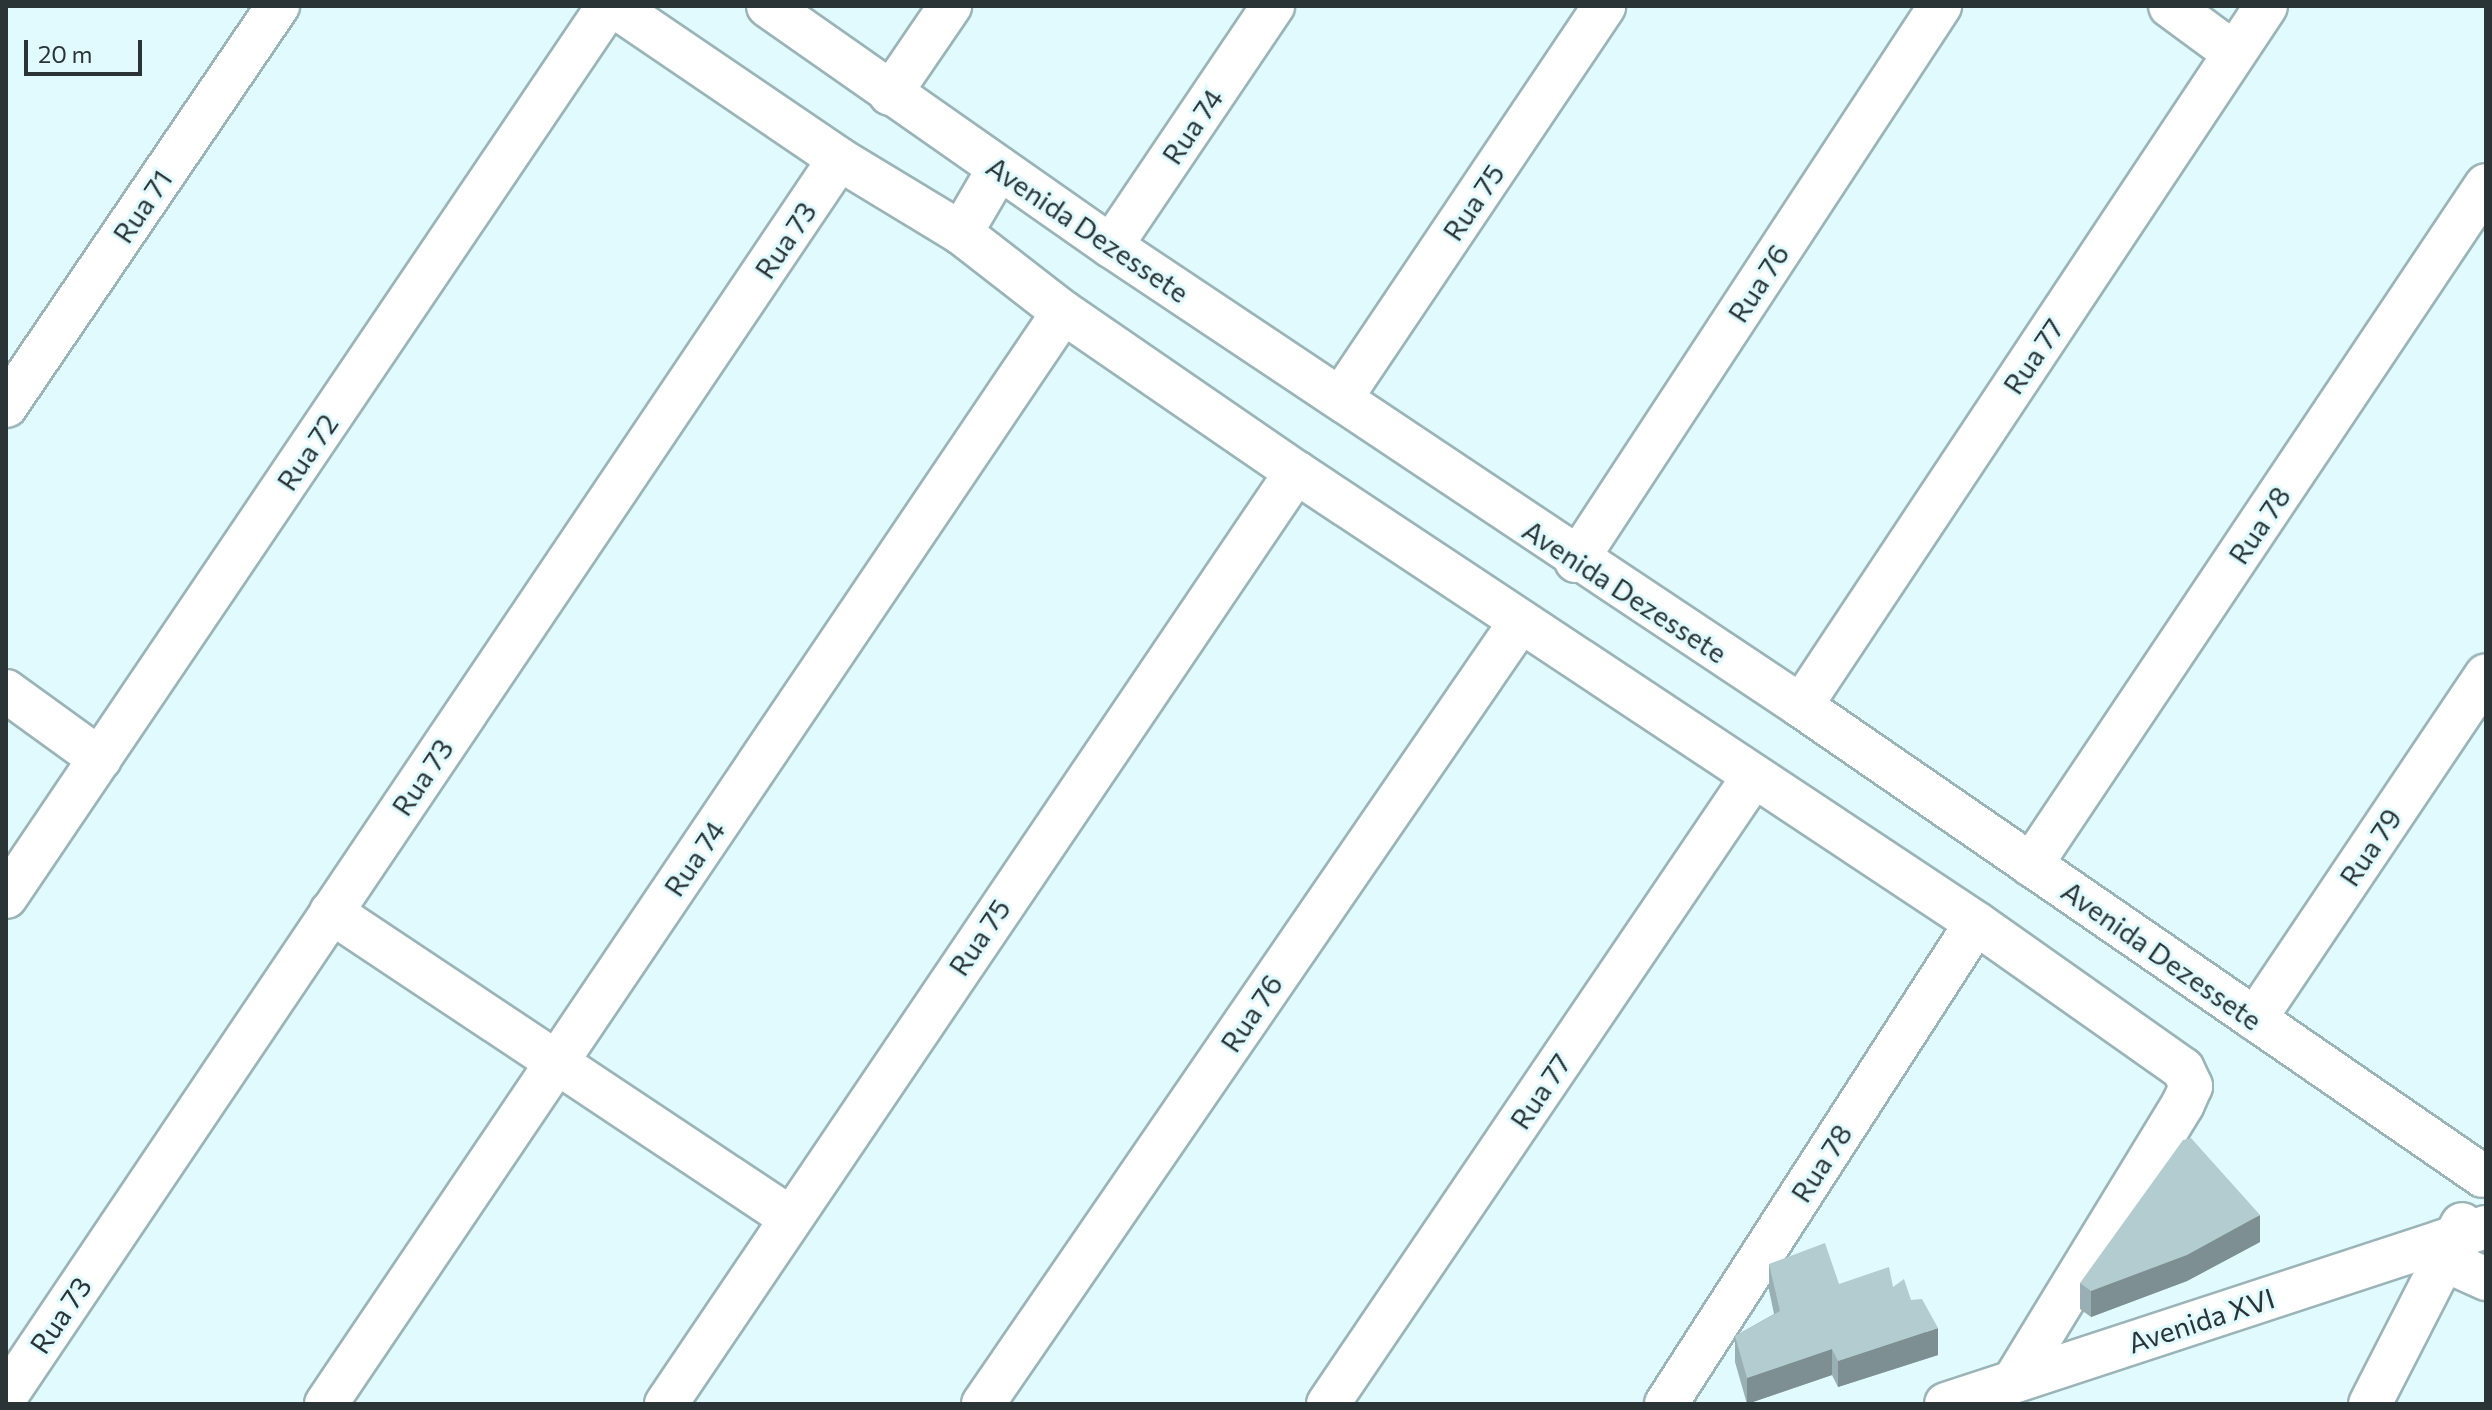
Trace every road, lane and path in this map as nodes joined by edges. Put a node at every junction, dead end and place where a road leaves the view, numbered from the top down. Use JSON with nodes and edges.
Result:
{"nodes":[{"id":1,"x":278,"y":6,"type":"edge"},
{"id":2,"x":608,"y":6,"type":"edge"},
{"id":3,"x":614,"y":6,"type":"edge"},
{"id":4,"x":768,"y":6,"type":"edge"},
{"id":5,"x":950,"y":6,"type":"edge"},
{"id":6,"x":1273,"y":6,"type":"edge"},
{"id":7,"x":1604,"y":6,"type":"edge"},
{"id":8,"x":1940,"y":6,"type":"edge"},
{"id":9,"x":2170,"y":6,"type":"edge"},
{"id":10,"x":2266,"y":6,"type":"edge"},
{"id":11,"x":2234,"y":53,"type":"junction"},
{"id":12,"x":890,"y":94,"type":"junction"},
{"id":13,"x":839,"y":159,"type":"junction"},
{"id":14,"x":999,"y":168,"type":"junction"},
{"id":15,"x":2486,"y":185,"type":"edge"},
{"id":16,"x":961,"y":233,"type":"junction"},
{"id":17,"x":1111,"y":246,"type":"junction"},
{"id":18,"x":1063,"y":312,"type":"junction"},
{"id":19,"x":1341,"y":398,"type":"junction"},
{"id":20,"x":6,"y":406,"type":"edge"},
{"id":21,"x":1296,"y":472,"type":"junction"},
{"id":22,"x":1576,"y":561,"type":"junction"},
{"id":23,"x":1520,"y":622,"type":"junction"},
{"id":24,"x":2486,"y":675,"type":"edge"},
{"id":25,"x":6,"y":691,"type":"edge"},
{"id":26,"x":1801,"y":706,"type":"junction"},
{"id":27,"x":100,"y":759,"type":"junction"},
{"id":28,"x":1753,"y":777,"type":"junction"},
{"id":29,"x":2031,"y":865,"type":"junction"},
{"id":30,"x":6,"y":897,"type":"edge"},
{"id":31,"x":331,"y":912,"type":"junction"},
{"id":32,"x":1976,"y":923,"type":"junction"},
{"id":33,"x":2255,"y":1019,"type":"junction"},
{"id":34,"x":557,"y":1059,"type":"junction"},
{"id":35,"x":2485,"y":1174,"type":"edge"},
{"id":36,"x":789,"y":1217,"type":"junction"},
{"id":37,"x":2462,"y":1241,"type":"edge"},
{"id":38,"x":2486,"y":1279,"type":"edge"},
{"id":39,"x":2014,"y":1381,"type":"junction"},
{"id":40,"x":6,"y":1396,"type":"edge"},
{"id":41,"x":326,"y":1404,"type":"edge"},
{"id":42,"x":666,"y":1404,"type":"edge"},
{"id":43,"x":983,"y":1404,"type":"edge"},
{"id":44,"x":1328,"y":1404,"type":"edge"},
{"id":45,"x":1666,"y":1404,"type":"edge"},
{"id":46,"x":1946,"y":1404,"type":"edge"},
{"id":47,"x":2370,"y":1404,"type":"edge"}],
"edges":[{"from":1,"to":20,"type":"street","name":"Rua 71"},
{"from":2,"to":27,"type":"street","name":"Rua 72"},
{"from":3,"to":13,"type":"street"},
{"from":4,"to":12,"type":"street","name":"Avenida Dezessete"},
{"from":5,"to":12,"type":"street"},
{"from":6,"to":17,"type":"street","name":"Rua 74"},
{"from":7,"to":19,"type":"street","name":"Rua 75"},
{"from":8,"to":22,"type":"street","name":"Rua 76"},
{"from":9,"to":11,"type":"street"},
{"from":10,"to":11,"type":"street","name":"Rua 77"},
{"from":11,"to":26,"type":"street","name":"Rua 77"},
{"from":12,"to":14,"type":"street","name":"Avenida Dezessete"},
{"from":13,"to":16,"type":"street"},
{"from":13,"to":31,"type":"street","name":"Rua 73"},
{"from":14,"to":16,"type":"street"},
{"from":14,"to":17,"type":"street","name":"Avenida Dezessete"},
{"from":15,"to":29,"type":"street","name":"Rua 78"},
{"from":16,"to":18,"type":"street"},
{"from":17,"to":19,"type":"street","name":"Avenida Dezessete"},
{"from":18,"to":21,"type":"street"},
{"from":18,"to":34,"type":"street","name":"Rua 74"},
{"from":19,"to":22,"type":"street","name":"Avenida Dezessete"},
{"from":21,"to":23,"type":"street"},
{"from":21,"to":36,"type":"street","name":"Rua 75"},
{"from":22,"to":26,"type":"street","name":"Avenida Dezessete"},
{"from":23,"to":28,"type":"street"},
{"from":23,"to":43,"type":"street","name":"Rua 76"},
{"from":24,"to":33,"type":"street","name":"Rua 79"},
{"from":25,"to":27,"type":"street"},
{"from":26,"to":29,"type":"street","name":"Avenida Dezessete"},
{"from":27,"to":30,"type":"street","name":"Rua 72"},
{"from":28,"to":32,"type":"street"},
{"from":28,"to":44,"type":"street","name":"Rua 77"},
{"from":29,"to":33,"type":"street","name":"Avenida Dezessete"},
{"from":31,"to":34,"type":"street"},
{"from":31,"to":40,"type":"street","name":"Rua 73"},
{"from":32,"to":39,"type":"street"},
{"from":32,"to":45,"type":"street","name":"Rua 78"},
{"from":33,"to":35,"type":"street","name":"Avenida Dezessete"},
{"from":34,"to":36,"type":"street"},
{"from":34,"to":41,"type":"street","name":"Rua 74"},
{"from":35,"to":37,"type":"street"},
{"from":36,"to":42,"type":"street","name":"Rua 75"},
{"from":37,"to":38,"type":"street"},
{"from":37,"to":39,"type":"street","name":"Avenida XVI"},
{"from":37,"to":47,"type":"street"},
{"from":39,"to":46,"type":"street","name":"Avenida XVI"}]}
